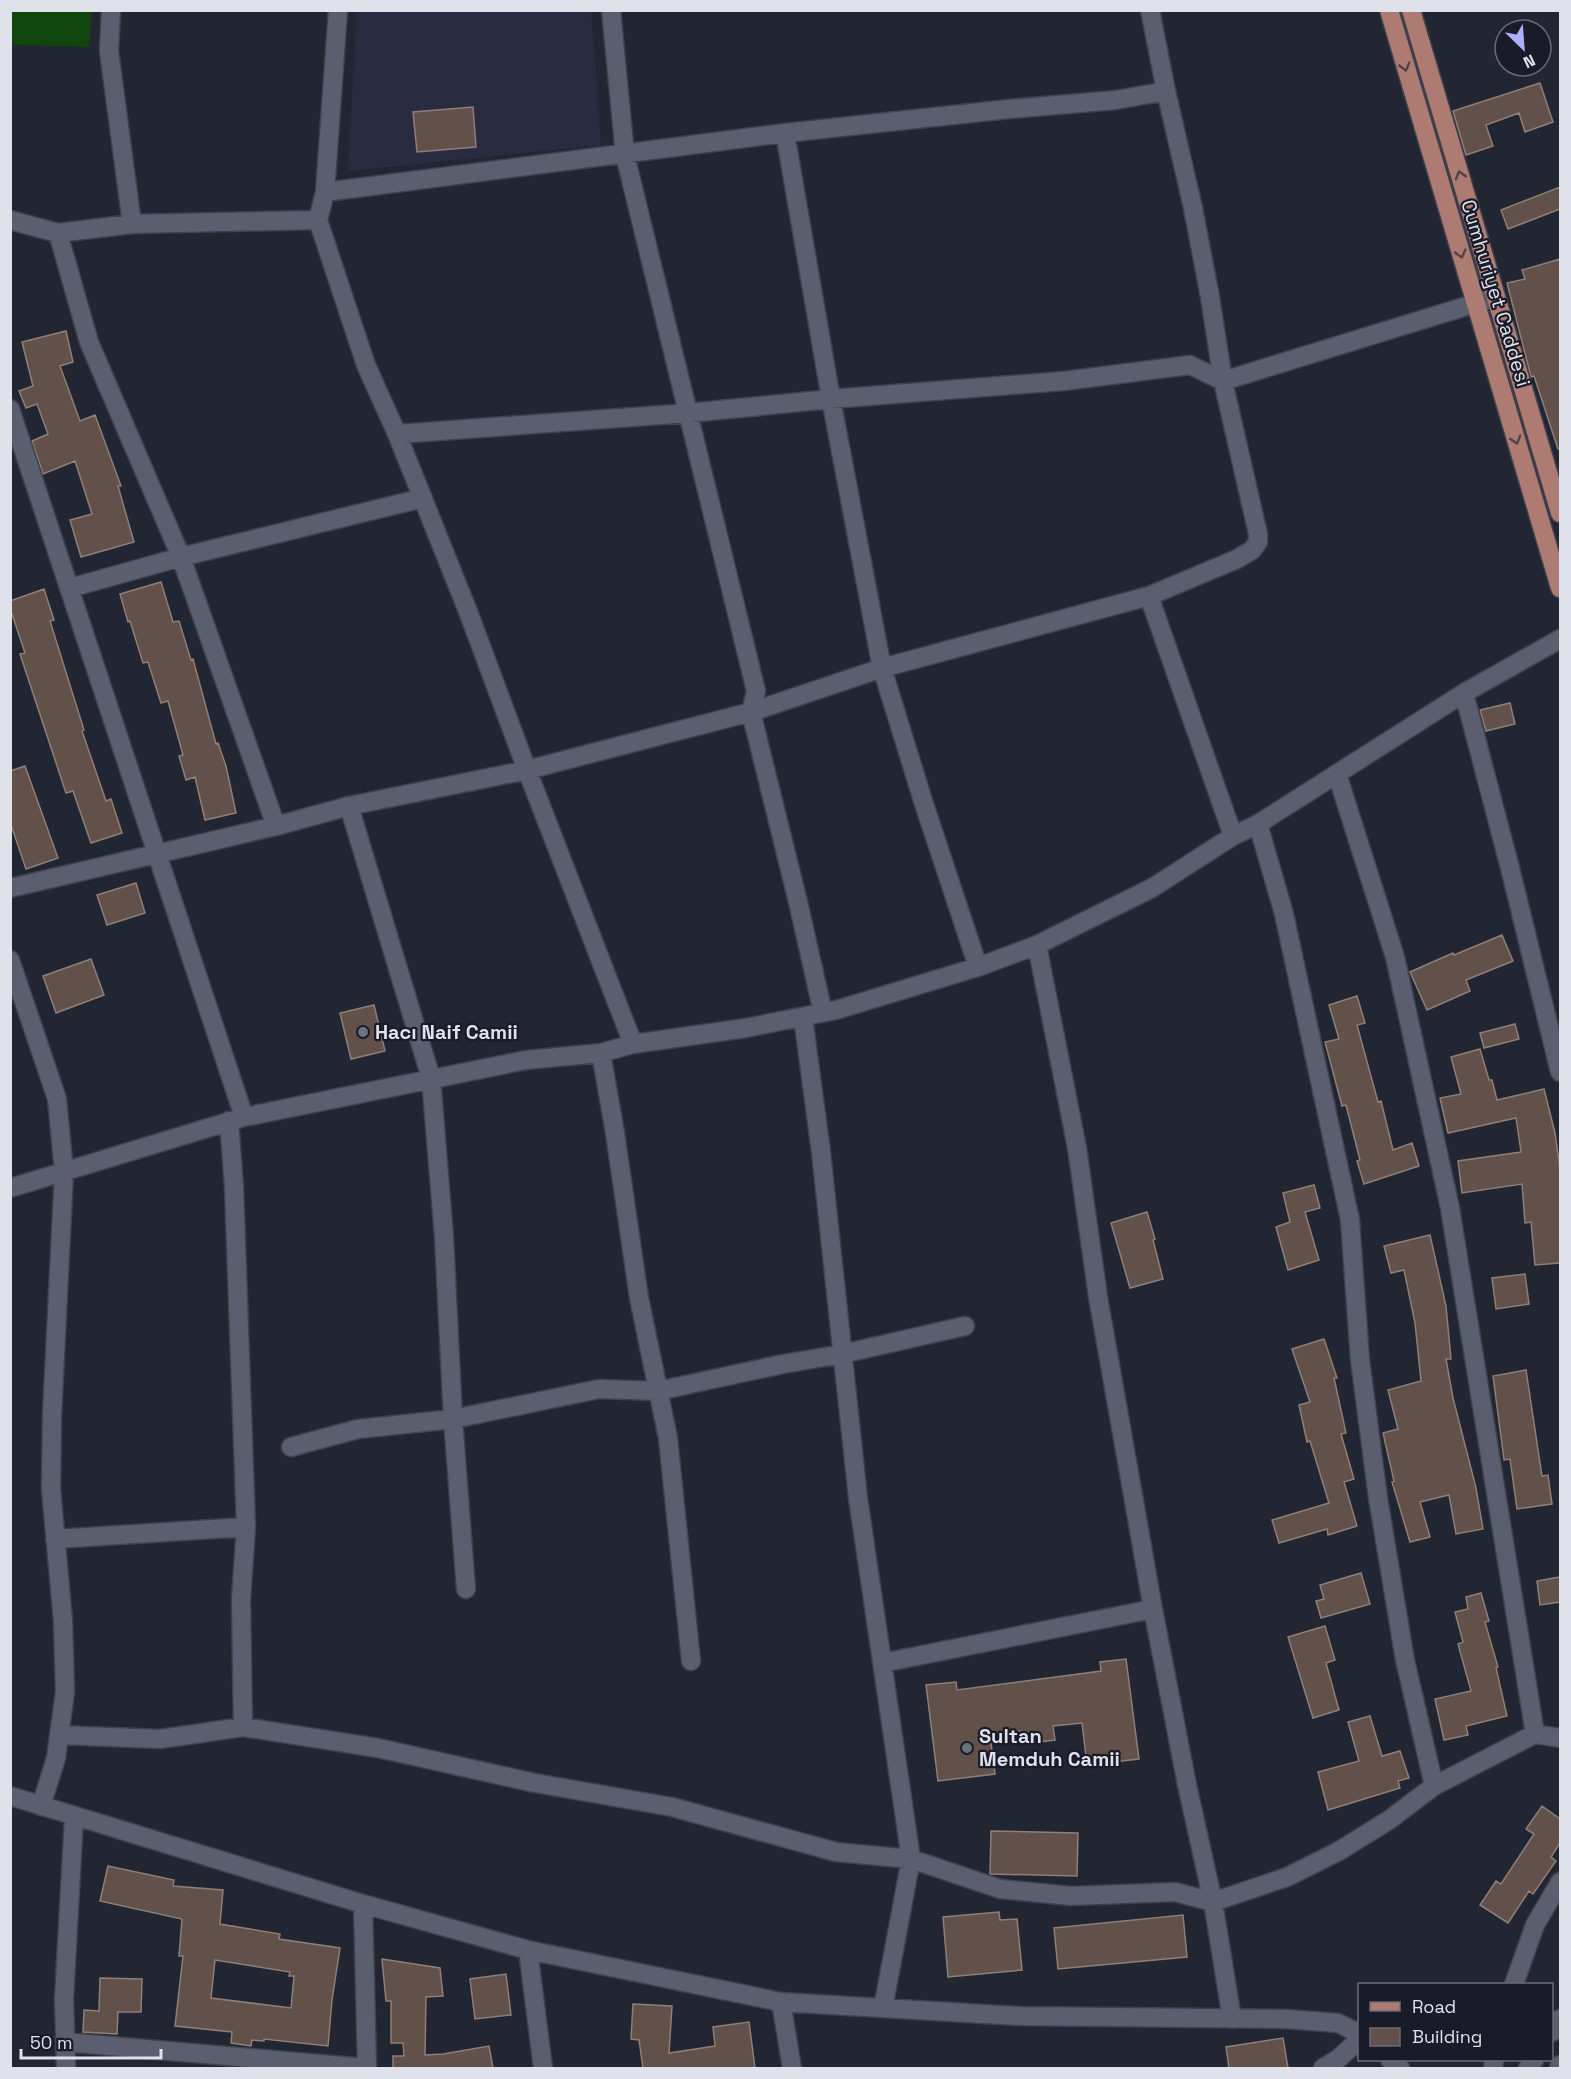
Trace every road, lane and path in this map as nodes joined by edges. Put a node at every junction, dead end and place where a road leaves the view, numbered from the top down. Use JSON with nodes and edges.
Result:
{"nodes":[{"id":1,"x":111,"y":10,"type":"edge"},
{"id":2,"x":338,"y":10,"type":"edge"},
{"id":3,"x":611,"y":10,"type":"edge"},
{"id":4,"x":1150,"y":10,"type":"edge"},
{"id":5,"x":1389,"y":10,"type":"edge"},
{"id":6,"x":1411,"y":10,"type":"edge"},
{"id":7,"x":1166,"y":91,"type":"junction"},
{"id":8,"x":785,"y":133,"type":"junction"},
{"id":9,"x":625,"y":155,"type":"junction"},
{"id":10,"x":325,"y":192,"type":"junction"},
{"id":11,"x":10,"y":220,"type":"edge"},
{"id":12,"x":318,"y":220,"type":"junction"},
{"id":13,"x":132,"y":224,"type":"junction"},
{"id":14,"x":58,"y":233,"type":"junction"},
{"id":15,"x":1496,"y":297,"type":"junction"},
{"id":16,"x":1475,"y":302,"type":"junction"},
{"id":17,"x":1223,"y":381,"type":"junction"},
{"id":18,"x":831,"y":399,"type":"junction"},
{"id":19,"x":10,"y":409,"type":"edge"},
{"id":20,"x":689,"y":413,"type":"junction"},
{"id":21,"x":397,"y":434,"type":"junction"},
{"id":22,"x":423,"y":498,"type":"junction"},
{"id":23,"x":1560,"y":513,"type":"edge"},
{"id":24,"x":181,"y":557,"type":"junction"},
{"id":25,"x":70,"y":588,"type":"junction"},
{"id":26,"x":1560,"y":588,"type":"edge"},
{"id":27,"x":1149,"y":596,"type":"junction"},
{"id":28,"x":1560,"y":639,"type":"edge"},
{"id":29,"x":882,"y":668,"type":"junction"},
{"id":30,"x":1464,"y":693,"type":"junction"},
{"id":31,"x":751,"y":712,"type":"junction"},
{"id":32,"x":527,"y":770,"type":"junction"},
{"id":33,"x":1337,"y":774,"type":"junction"},
{"id":34,"x":349,"y":806,"type":"junction"},
{"id":35,"x":1258,"y":824,"type":"junction"},
{"id":36,"x":276,"y":826,"type":"junction"},
{"id":37,"x":1233,"y":836,"type":"junction"},
{"id":38,"x":158,"y":854,"type":"junction"},
{"id":39,"x":10,"y":888,"type":"edge"},
{"id":40,"x":1037,"y":945,"type":"junction"},
{"id":41,"x":10,"y":960,"type":"edge"},
{"id":42,"x":978,"y":967,"type":"junction"},
{"id":43,"x":822,"y":1013,"type":"junction"},
{"id":44,"x":803,"y":1017,"type":"junction"},
{"id":45,"x":633,"y":1044,"type":"junction"},
{"id":46,"x":601,"y":1053,"type":"junction"},
{"id":47,"x":1560,"y":1072,"type":"edge"},
{"id":48,"x":431,"y":1078,"type":"junction"},
{"id":49,"x":237,"y":1119,"type":"junction"},
{"id":50,"x":64,"y":1172,"type":"junction"},
{"id":51,"x":10,"y":1188,"type":"edge"},
{"id":52,"x":965,"y":1326,"type":"dead end"},
{"id":53,"x":842,"y":1354,"type":"junction"},
{"id":54,"x":657,"y":1391,"type":"junction"},
{"id":55,"x":453,"y":1419,"type":"junction"},
{"id":56,"x":291,"y":1447,"type":"dead end"},
{"id":57,"x":246,"y":1527,"type":"junction"},
{"id":58,"x":55,"y":1539,"type":"junction"},
{"id":59,"x":466,"y":1589,"type":"dead end"},
{"id":60,"x":1153,"y":1609,"type":"junction"},
{"id":61,"x":691,"y":1661,"type":"dead end"},
{"id":62,"x":882,"y":1664,"type":"junction"},
{"id":63,"x":243,"y":1727,"type":"junction"},
{"id":64,"x":1535,"y":1734,"type":"junction"},
{"id":65,"x":59,"y":1735,"type":"junction"},
{"id":66,"x":1560,"y":1738,"type":"edge"},
{"id":67,"x":1434,"y":1786,"type":"junction"},
{"id":68,"x":10,"y":1796,"type":"edge"},
{"id":69,"x":41,"y":1806,"type":"junction"},
{"id":70,"x":74,"y":1817,"type":"junction"},
{"id":71,"x":911,"y":1859,"type":"junction"},
{"id":72,"x":1560,"y":1882,"type":"edge"},
{"id":73,"x":1214,"y":1902,"type":"junction"},
{"id":74,"x":363,"y":1904,"type":"junction"},
{"id":75,"x":528,"y":1950,"type":"junction"},
{"id":76,"x":1514,"y":1983,"type":"edge"},
{"id":77,"x":781,"y":2002,"type":"junction"},
{"id":78,"x":883,"y":2008,"type":"junction"},
{"id":79,"x":1232,"y":2019,"type":"junction"},
{"id":80,"x":1358,"y":2033,"type":"edge"},
{"id":81,"x":1358,"y":2040,"type":"edge"},
{"id":82,"x":65,"y":2042,"type":"junction"},
{"id":83,"x":66,"y":2068,"type":"edge"},
{"id":84,"x":367,"y":2068,"type":"edge"},
{"id":85,"x":543,"y":2068,"type":"edge"},
{"id":86,"x":792,"y":2068,"type":"edge"},
{"id":87,"x":1323,"y":2068,"type":"edge"}],
"edges":[{"from":1,"to":13,"type":"street"},
{"from":2,"to":10,"type":"street"},
{"from":3,"to":9,"type":"street"},
{"from":4,"to":7,"type":"street"},
{"from":5,"to":16,"type":"main road","name":"Cumhuriyet Caddesi","one_way":true},
{"from":15,"to":6,"type":"main road","name":"Cumhuriyet Caddesi","one_way":true},
{"from":7,"to":8,"type":"street"},
{"from":7,"to":17,"type":"street"},
{"from":8,"to":9,"type":"street"},
{"from":8,"to":18,"type":"street"},
{"from":9,"to":10,"type":"street"},
{"from":9,"to":20,"type":"street"},
{"from":10,"to":12,"type":"street"},
{"from":11,"to":14,"type":"street"},
{"from":12,"to":13,"type":"street"},
{"from":12,"to":21,"type":"street"},
{"from":13,"to":14,"type":"street"},
{"from":14,"to":24,"type":"street"},
{"from":15,"to":16,"type":"street"},
{"from":15,"to":23,"type":"main road","name":"Cumhuriyet Caddesi"},
{"from":16,"to":17,"type":"street"},
{"from":16,"to":26,"type":"main road","name":"Cumhuriyet Caddesi","one_way":true},
{"from":17,"to":18,"type":"street"},
{"from":17,"to":27,"type":"street"},
{"from":18,"to":20,"type":"street"},
{"from":18,"to":29,"type":"street"},
{"from":19,"to":25,"type":"street"},
{"from":20,"to":21,"type":"street"},
{"from":20,"to":31,"type":"street"},
{"from":21,"to":22,"type":"street"},
{"from":22,"to":24,"type":"street"},
{"from":22,"to":32,"type":"street"},
{"from":24,"to":25,"type":"street"},
{"from":24,"to":36,"type":"street"},
{"from":25,"to":38,"type":"street"},
{"from":27,"to":29,"type":"street"},
{"from":27,"to":37,"type":"street"},
{"from":28,"to":30,"type":"street"},
{"from":29,"to":31,"type":"street"},
{"from":29,"to":42,"type":"street"},
{"from":30,"to":33,"type":"street"},
{"from":30,"to":47,"type":"street"},
{"from":31,"to":32,"type":"street"},
{"from":31,"to":43,"type":"street"},
{"from":32,"to":34,"type":"street"},
{"from":32,"to":45,"type":"street"},
{"from":33,"to":35,"type":"street"},
{"from":33,"to":64,"type":"street"},
{"from":34,"to":36,"type":"street"},
{"from":34,"to":48,"type":"street"},
{"from":35,"to":37,"type":"street"},
{"from":35,"to":67,"type":"street"},
{"from":36,"to":38,"type":"street"},
{"from":37,"to":40,"type":"street"},
{"from":38,"to":39,"type":"street"},
{"from":38,"to":49,"type":"street"},
{"from":40,"to":42,"type":"street"},
{"from":40,"to":60,"type":"street"},
{"from":41,"to":50,"type":"street"},
{"from":42,"to":43,"type":"street"},
{"from":43,"to":44,"type":"street"},
{"from":44,"to":45,"type":"street"},
{"from":44,"to":53,"type":"street"},
{"from":45,"to":46,"type":"street"},
{"from":46,"to":48,"type":"street"},
{"from":46,"to":54,"type":"street"},
{"from":48,"to":49,"type":"street"},
{"from":48,"to":55,"type":"street"},
{"from":49,"to":50,"type":"street"},
{"from":49,"to":57,"type":"street"},
{"from":50,"to":51,"type":"street"},
{"from":50,"to":58,"type":"street"},
{"from":52,"to":53,"type":"street"},
{"from":53,"to":54,"type":"street"},
{"from":53,"to":62,"type":"street"},
{"from":54,"to":55,"type":"street"},
{"from":54,"to":61,"type":"street"},
{"from":55,"to":56,"type":"street"},
{"from":55,"to":59,"type":"street"},
{"from":57,"to":58,"type":"street"},
{"from":57,"to":63,"type":"street"},
{"from":58,"to":65,"type":"street"},
{"from":60,"to":62,"type":"street"},
{"from":60,"to":73,"type":"street"},
{"from":62,"to":71,"type":"street"},
{"from":63,"to":65,"type":"street"},
{"from":63,"to":71,"type":"street"},
{"from":64,"to":66,"type":"street"},
{"from":64,"to":67,"type":"street"},
{"from":65,"to":69,"type":"street"},
{"from":67,"to":73,"type":"street"},
{"from":68,"to":69,"type":"street"},
{"from":69,"to":70,"type":"street"},
{"from":70,"to":74,"type":"street"},
{"from":70,"to":82,"type":"street"},
{"from":71,"to":73,"type":"street"},
{"from":71,"to":78,"type":"street"},
{"from":72,"to":76,"type":"street"},
{"from":73,"to":79,"type":"street"},
{"from":74,"to":75,"type":"street"},
{"from":74,"to":84,"type":"street"},
{"from":75,"to":77,"type":"street"},
{"from":75,"to":85,"type":"street"},
{"from":77,"to":78,"type":"street"},
{"from":77,"to":86,"type":"street"},
{"from":78,"to":79,"type":"street"},
{"from":79,"to":80,"type":"street"},
{"from":81,"to":87,"type":"street"},
{"from":82,"to":83,"type":"street"},
{"from":82,"to":84,"type":"street"}]}
